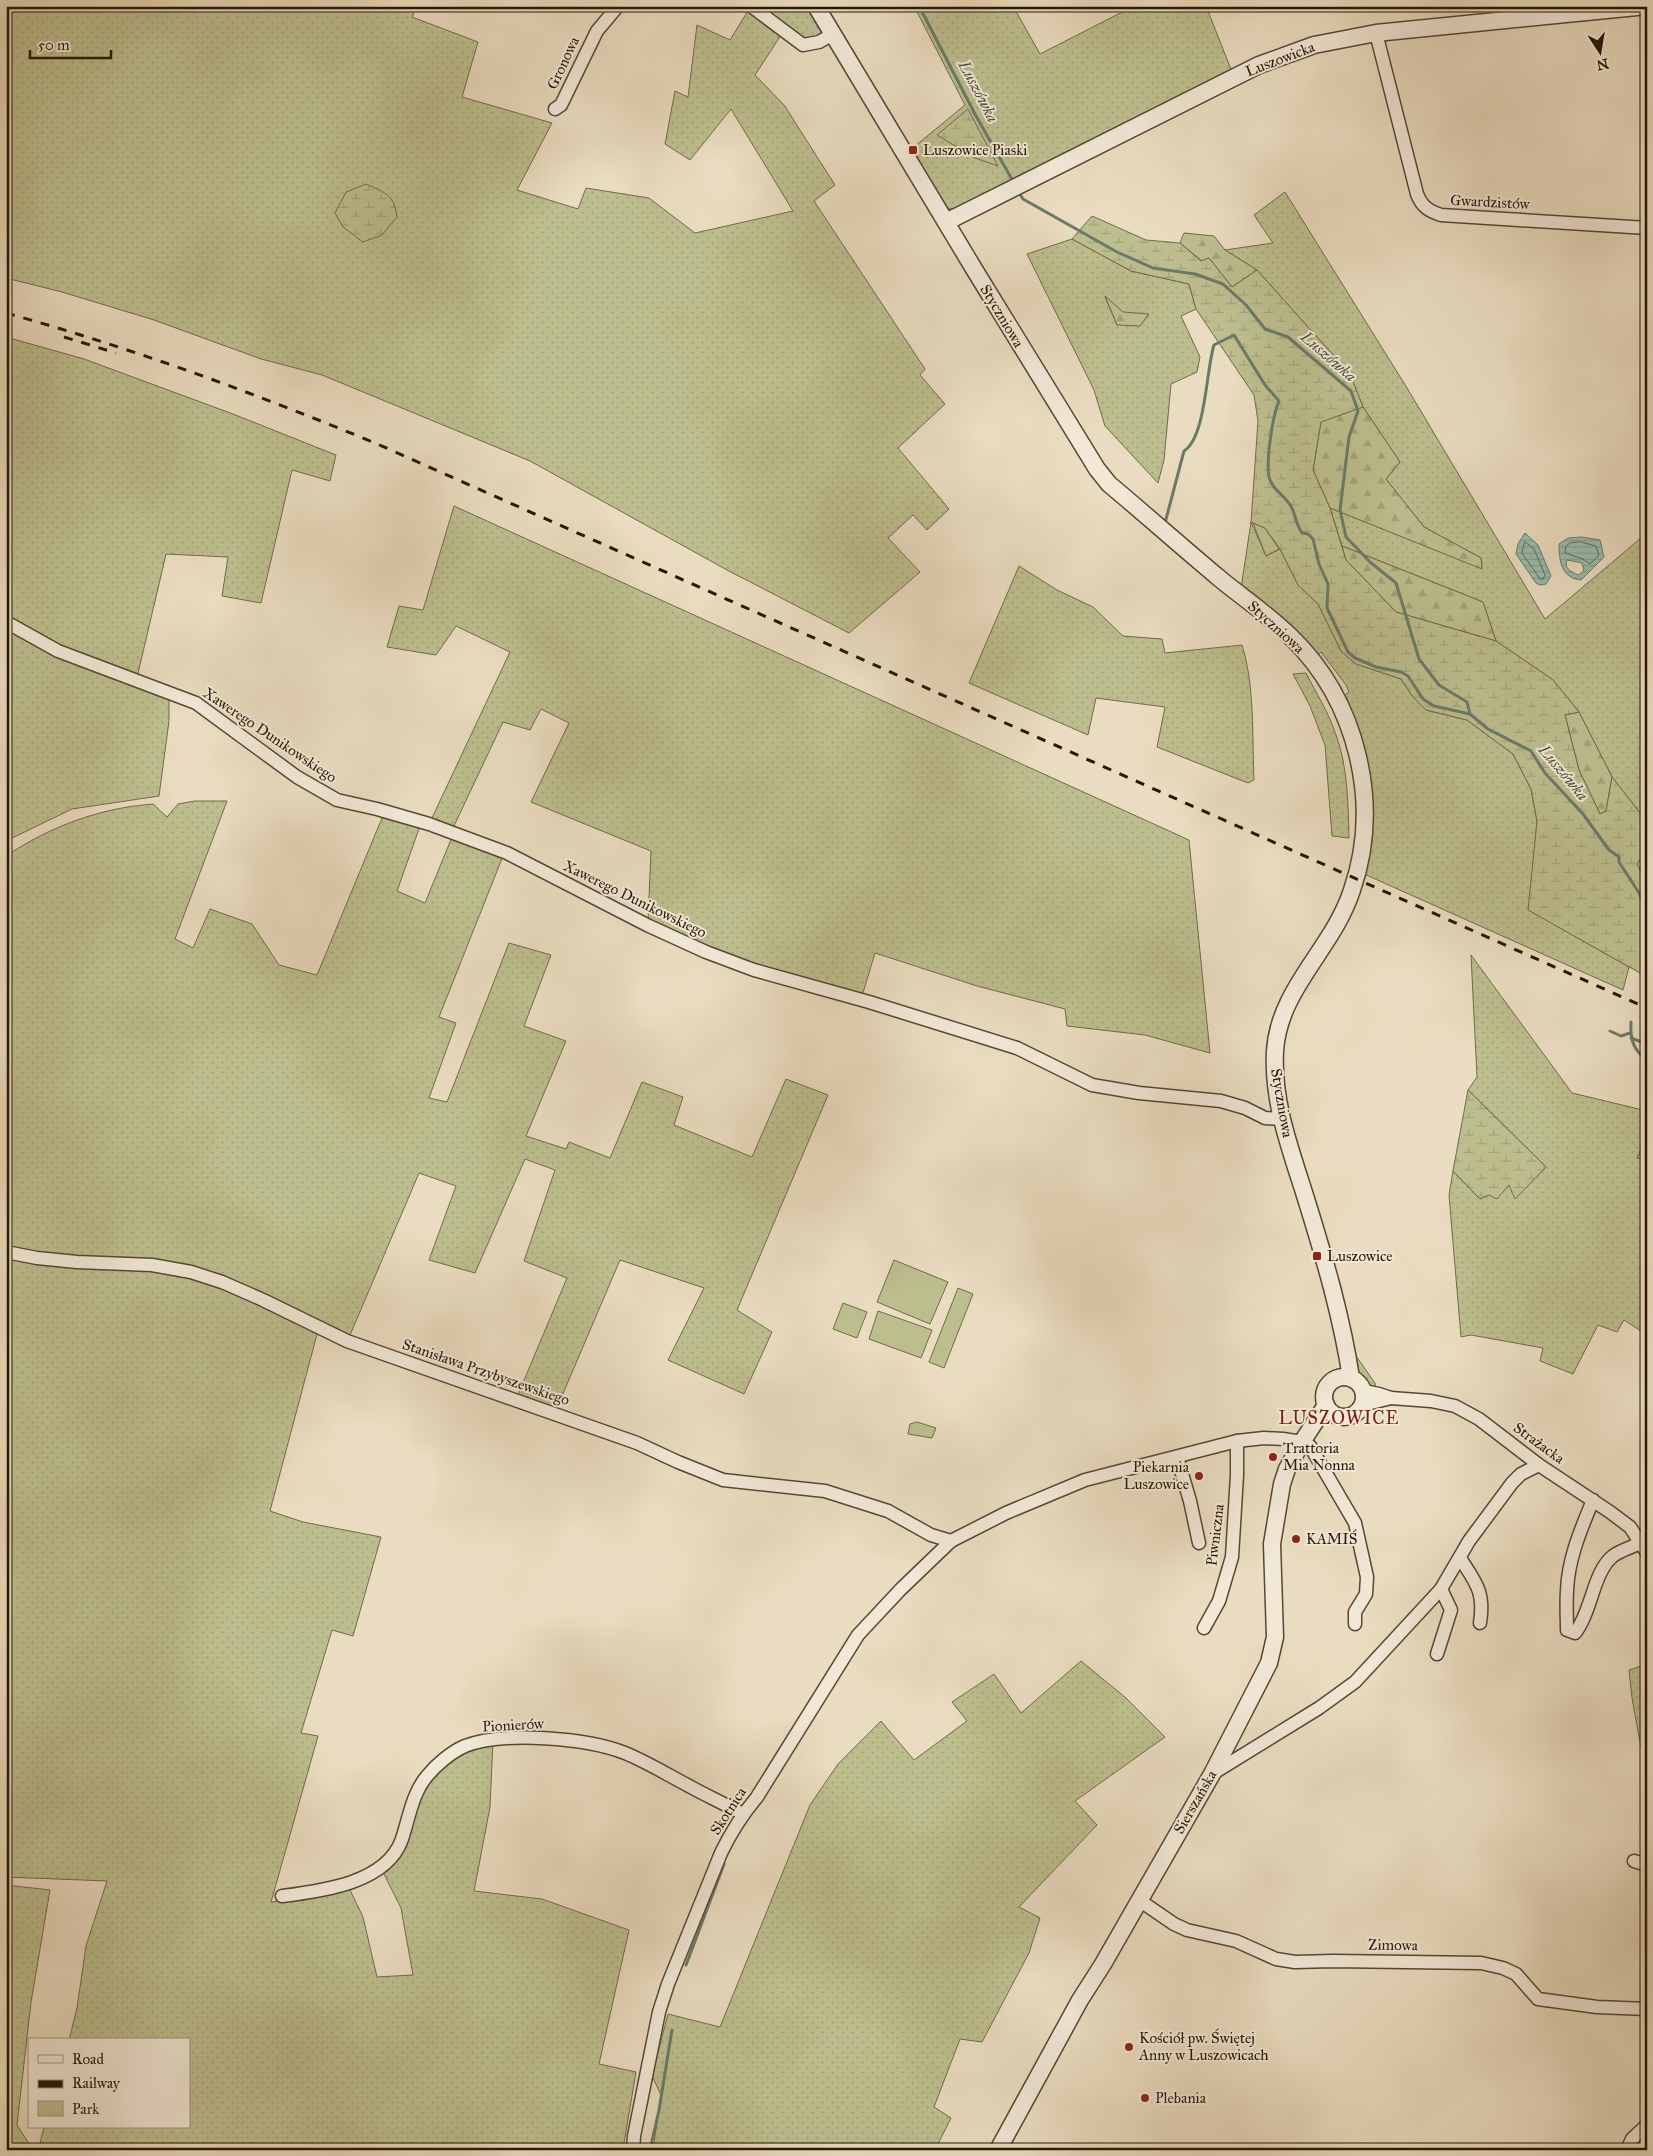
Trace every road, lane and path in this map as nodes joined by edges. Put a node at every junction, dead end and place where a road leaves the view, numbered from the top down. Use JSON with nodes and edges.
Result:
{"nodes":[{"id":1,"x":618,"y":6,"type":"edge"},
{"id":2,"x":751,"y":6,"type":"edge"},
{"id":3,"x":816,"y":6,"type":"edge"},
{"id":4,"x":1647,"y":6,"type":"edge"},
{"id":5,"x":1376,"y":33,"type":"junction"},
{"id":6,"x":833,"y":34,"type":"junction"},
{"id":7,"x":555,"y":109,"type":"dead end"},
{"id":8,"x":946,"y":222,"type":"junction"},
{"id":9,"x":1647,"y":228,"type":"edge"},
{"id":10,"x":6,"y":622,"type":"edge"},
{"id":11,"x":1282,"y":1119,"type":"junction"},
{"id":12,"x":6,"y":1252,"type":"edge"},
{"id":13,"x":1345,"y":1378,"type":"junction"},
{"id":14,"x":1363,"y":1398,"type":"junction"},
{"id":15,"x":1332,"y":1411,"type":"junction"},
{"id":16,"x":1306,"y":1436,"type":"junction"},
{"id":17,"x":1237,"y":1441,"type":"junction"},
{"id":18,"x":1177,"y":1457,"type":"junction"},
{"id":19,"x":1539,"y":1465,"type":"junction"},
{"id":20,"x":1593,"y":1500,"type":"junction"},
{"id":21,"x":951,"y":1541,"type":"junction"},
{"id":22,"x":1199,"y":1543,"type":"dead end"},
{"id":23,"x":1644,"y":1547,"type":"edge"},
{"id":24,"x":1460,"y":1558,"type":"junction"},
{"id":25,"x":1441,"y":1589,"type":"junction"},
{"id":26,"x":1480,"y":1623,"type":"dead end"},
{"id":27,"x":1355,"y":1624,"type":"dead end"},
{"id":28,"x":1204,"y":1628,"type":"dead end"},
{"id":29,"x":1436,"y":1654,"type":"dead end"},
{"id":30,"x":1212,"y":1774,"type":"junction"},
{"id":31,"x":743,"y":1814,"type":"junction"},
{"id":32,"x":1634,"y":1861,"type":"dead end"},
{"id":33,"x":1647,"y":1865,"type":"edge"},
{"id":34,"x":282,"y":1896,"type":"dead end"},
{"id":35,"x":1139,"y":1900,"type":"junction"},
{"id":36,"x":1647,"y":2009,"type":"edge"},
{"id":37,"x":1647,"y":2125,"type":"edge"},
{"id":38,"x":633,"y":2150,"type":"edge"},
{"id":39,"x":998,"y":2150,"type":"edge"},
{"id":40,"x":1627,"y":2150,"type":"edge"}],
"edges":[{"from":1,"to":7,"type":"street","name":"Gronowa"},
{"from":2,"to":6,"type":"street"},
{"from":3,"to":6,"type":"street","name":"Styczniowa"},
{"from":4,"to":5,"type":"street","name":"Luszowicka"},
{"from":5,"to":8,"type":"street","name":"Luszowicka"},
{"from":5,"to":9,"type":"street","name":"Gwardzistów"},
{"from":6,"to":8,"type":"street","name":"Styczniowa"},
{"from":8,"to":11,"type":"street","name":"Styczniowa"},
{"from":10,"to":11,"type":"street","name":"Xawerego Dunikowskiego"},
{"from":11,"to":13,"type":"street","name":"Styczniowa"},
{"from":12,"to":21,"type":"street","name":"Stanisława Przybyszewskiego"},
{"from":13,"to":14,"type":"street"},
{"from":13,"to":15,"type":"street"},
{"from":14,"to":15,"type":"street"},
{"from":14,"to":19,"type":"street","name":"Strażacka"},
{"from":15,"to":16,"type":"street"},
{"from":16,"to":17,"type":"street","name":"Skotnica"},
{"from":16,"to":27,"type":"street"},
{"from":16,"to":30,"type":"street","name":"Sierszańska"},
{"from":17,"to":18,"type":"street","name":"Skotnica"},
{"from":17,"to":28,"type":"street","name":"Piwniczna"},
{"from":18,"to":21,"type":"street","name":"Skotnica"},
{"from":18,"to":22,"type":"street"},
{"from":19,"to":20,"type":"street","name":"Strażacka"},
{"from":19,"to":24,"type":"street"},
{"from":20,"to":23,"type":"street","name":"Strażacka"},
{"from":20,"to":23,"type":"street"},
{"from":21,"to":31,"type":"street","name":"Skotnica"},
{"from":24,"to":25,"type":"street"},
{"from":24,"to":26,"type":"street"},
{"from":25,"to":29,"type":"street"},
{"from":25,"to":30,"type":"street"},
{"from":30,"to":35,"type":"street","name":"Sierszańska"},
{"from":31,"to":34,"type":"street","name":"Pionierów"},
{"from":31,"to":38,"type":"street","name":"Skotnica"},
{"from":32,"to":33,"type":"street"},
{"from":35,"to":36,"type":"street","name":"Zimowa"},
{"from":35,"to":39,"type":"street","name":"Sierszańska"},
{"from":37,"to":40,"type":"street"}]}
